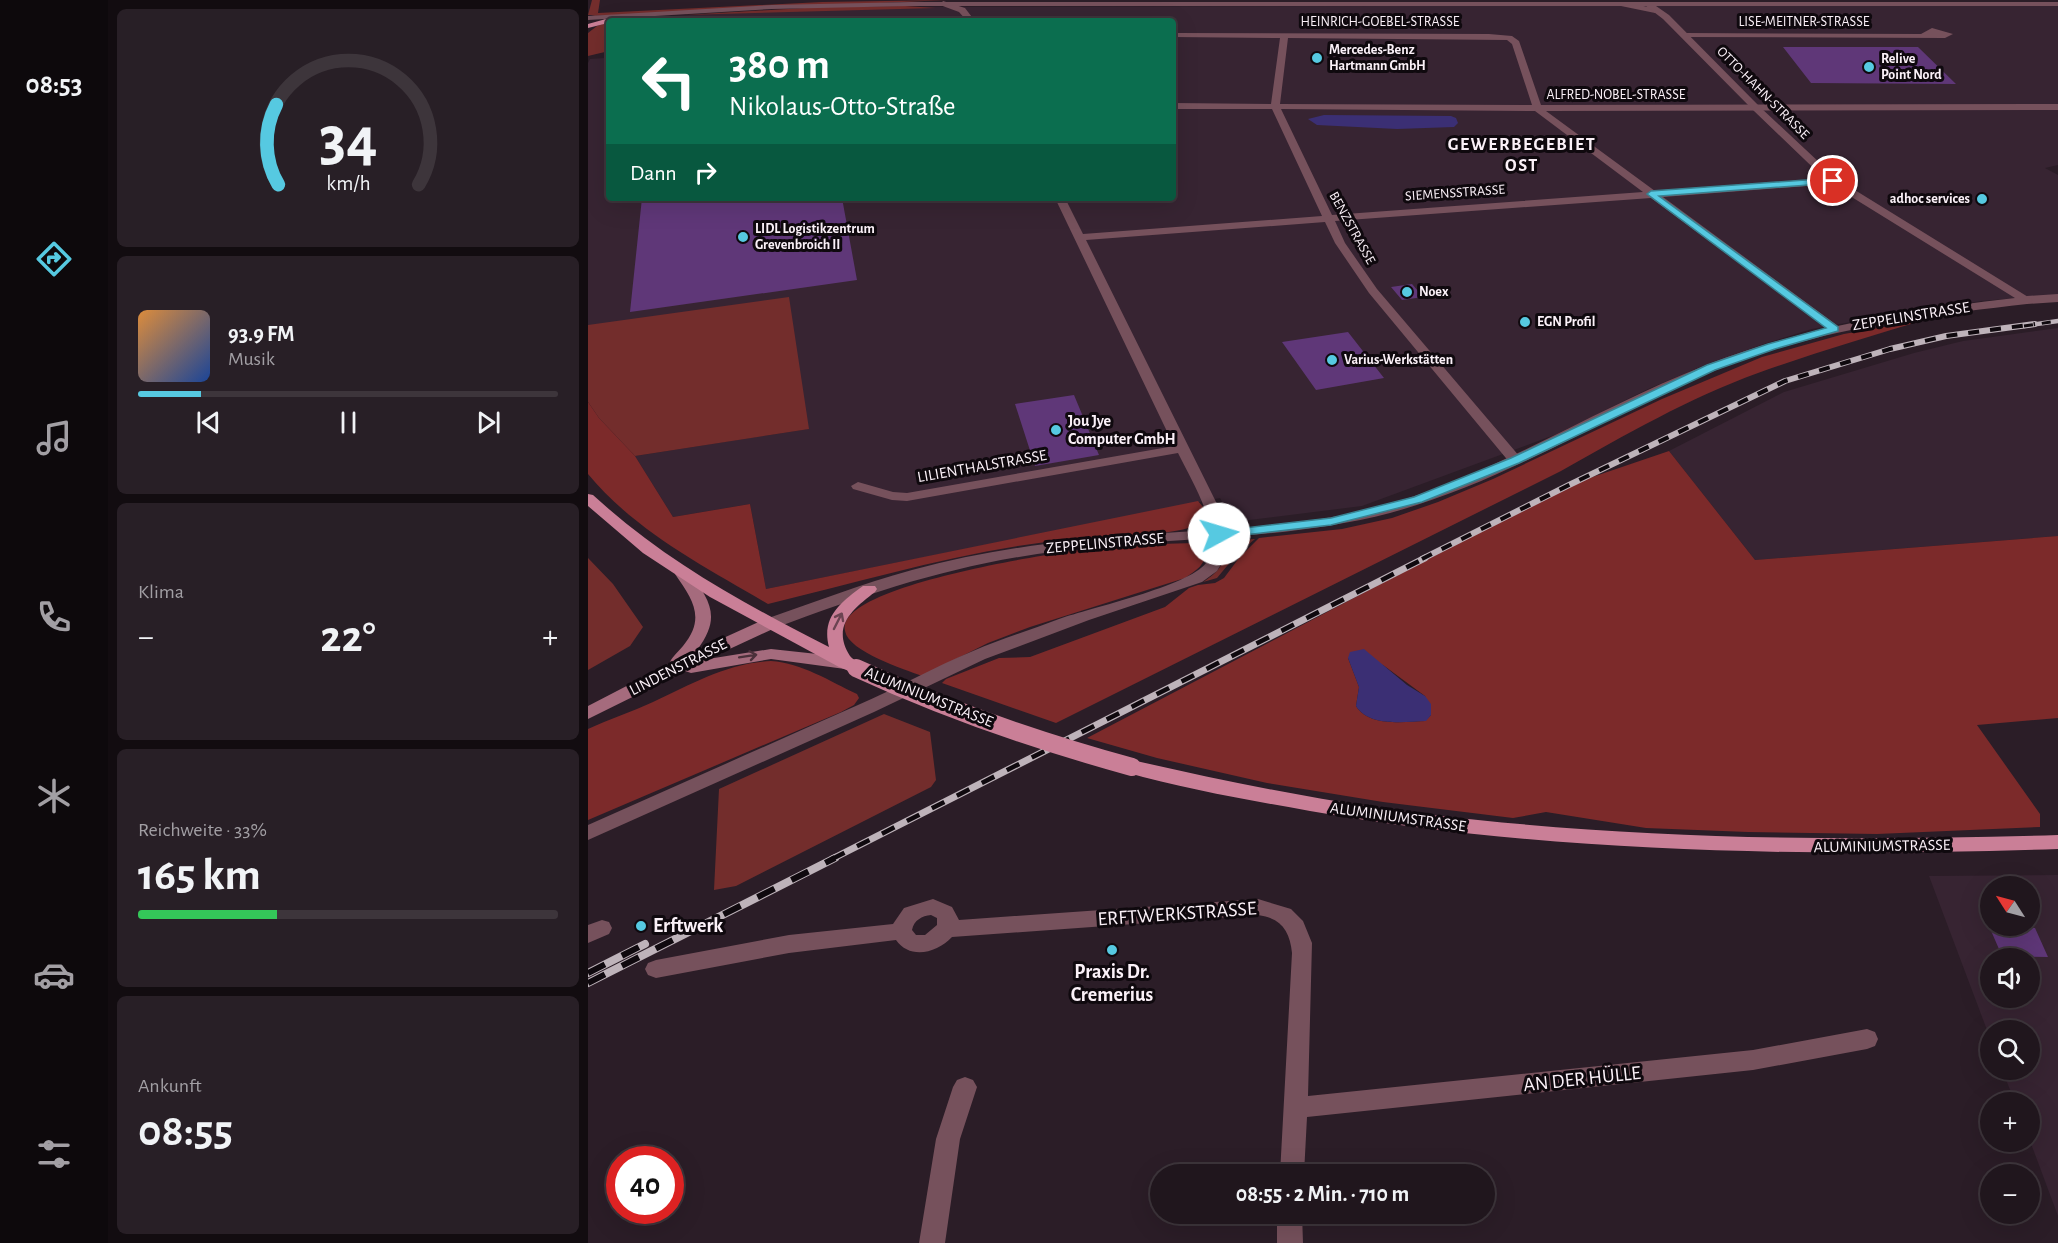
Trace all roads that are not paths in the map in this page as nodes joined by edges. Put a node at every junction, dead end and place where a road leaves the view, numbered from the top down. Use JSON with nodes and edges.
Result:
{"nodes":[{"id":1,"x":1646,"y":2,"type":"edge"},
{"id":2,"x":962,"y":4,"type":"edge"},
{"id":3,"x":1624,"y":4,"type":"junction"},
{"id":4,"x":2058,"y":4,"type":"edge"},
{"id":5,"x":1656,"y":7,"type":"junction"},
{"id":6,"x":655,"y":14,"type":"junction"},
{"id":7,"x":621,"y":18,"type":"edge"},
{"id":8,"x":969,"y":18,"type":"edge"},
{"id":9,"x":588,"y":19,"type":"edge"},
{"id":10,"x":606,"y":19,"type":"edge"},
{"id":11,"x":606,"y":21,"type":"edge"},
{"id":12,"x":588,"y":26,"type":"edge"},
{"id":13,"x":1176,"y":35,"type":"edge"},
{"id":14,"x":1284,"y":35,"type":"junction"},
{"id":15,"x":1684,"y":35,"type":"junction"},
{"id":16,"x":1923,"y":36,"type":"dead end"},
{"id":17,"x":1176,"y":106,"type":"edge"},
{"id":18,"x":1275,"y":106,"type":"junction"},
{"id":19,"x":1537,"y":108,"type":"junction"},
{"id":20,"x":2058,"y":108,"type":"edge"},
{"id":21,"x":1757,"y":109,"type":"junction"},
{"id":22,"x":1833,"y":181,"type":"junction"},
{"id":23,"x":1651,"y":194,"type":"junction"},
{"id":24,"x":1062,"y":201,"type":"edge"},
{"id":25,"x":1327,"y":218,"type":"junction"},
{"id":26,"x":1080,"y":237,"type":"junction"},
{"id":27,"x":2058,"y":298,"type":"edge"},
{"id":28,"x":2027,"y":300,"type":"junction"},
{"id":29,"x":1834,"y":329,"type":"junction"},
{"id":30,"x":1184,"y":448,"type":"junction"},
{"id":31,"x":1515,"y":460,"type":"junction"},
{"id":32,"x":858,"y":486,"type":"dead end"},
{"id":33,"x":588,"y":498,"type":"edge"},
{"id":34,"x":1219,"y":534,"type":"junction"},
{"id":35,"x":683,"y":574,"type":"junction"},
{"id":36,"x":869,"y":589,"type":"junction"},
{"id":37,"x":769,"y":624,"type":"junction"},
{"id":38,"x":850,"y":665,"type":"junction"},
{"id":39,"x":670,"y":671,"type":"junction"},
{"id":40,"x":588,"y":713,"type":"edge"},
{"id":41,"x":588,"y":833,"type":"edge"},
{"id":42,"x":2056,"y":843,"type":"edge"},
{"id":43,"x":946,"y":929,"type":"junction"},
{"id":44,"x":901,"y":932,"type":"junction"},
{"id":45,"x":656,"y":969,"type":"dead end"},
{"id":46,"x":1868,"y":1039,"type":"dead end"},
{"id":47,"x":965,"y":1087,"type":"dead end"},
{"id":48,"x":1295,"y":1108,"type":"junction"},
{"id":49,"x":1292,"y":1164,"type":"edge"},
{"id":50,"x":1290,"y":1224,"type":"edge"},
{"id":51,"x":932,"y":1243,"type":"edge"},
{"id":52,"x":1290,"y":1243,"type":"edge"}],
"edges":[{"from":1,"to":3,"type":"street"},
{"from":1,"to":5,"type":"street","name":"OTTO-HAHN-STRASSE"},
{"from":2,"to":3,"type":"street"},
{"from":2,"to":6,"type":"street"},
{"from":2,"to":8,"type":"street"},
{"from":3,"to":5,"type":"street","name":"OTTO-HAHN-STRASSE"},
{"from":4,"to":5,"type":"street"},
{"from":5,"to":15,"type":"street","name":"OTTO-HAHN-STRASSE"},
{"from":6,"to":7,"type":"street"},
{"from":6,"to":9,"type":"street"},
{"from":9,"to":10,"type":"street"},
{"from":11,"to":12,"type":"main road"},
{"from":13,"to":14,"type":"street","name":"HEINRICH-GOEBEL-STRASSE"},
{"from":14,"to":18,"type":"street"},
{"from":14,"to":19,"type":"street","name":"HEINRICH-GOEBEL-STRASSE"},
{"from":15,"to":16,"type":"street","name":"LISE-MEITNER-STRASSE"},
{"from":15,"to":21,"type":"street","name":"OTTO-HAHN-STRASSE"},
{"from":17,"to":18,"type":"street","name":"ALFRED-NOBEL-STRASSE"},
{"from":18,"to":19,"type":"street","name":"ALFRED-NOBEL-STRASSE"},
{"from":18,"to":25,"type":"street","name":"BENZSTRASSE"},
{"from":19,"to":21,"type":"street","name":"ALFRED-NOBEL-STRASSE"},
{"from":19,"to":23,"type":"street"},
{"from":20,"to":21,"type":"street","name":"ALFRED-NOBEL-STRASSE"},
{"from":21,"to":22,"type":"street","name":"OTTO-HAHN-STRASSE"},
{"from":22,"to":23,"type":"street","name":"SIEMENSSTRASSE"},
{"from":22,"to":28,"type":"street","name":"OTTO-HAHN-STRASSE"},
{"from":23,"to":25,"type":"street","name":"SIEMENSSTRASSE"},
{"from":23,"to":29,"type":"street"},
{"from":24,"to":26,"type":"street"},
{"from":25,"to":26,"type":"street","name":"SIEMENSSTRASSE"},
{"from":25,"to":31,"type":"street","name":"BENZSTRASSE"},
{"from":26,"to":30,"type":"street"},
{"from":27,"to":28,"type":"street","name":"ZEPPELINSTRASSE"},
{"from":28,"to":29,"type":"street","name":"ZEPPELINSTRASSE"},
{"from":29,"to":31,"type":"street","name":"ZEPPELINSTRASSE"},
{"from":30,"to":32,"type":"street","name":"LILIENTHALSTRASSE"},
{"from":30,"to":34,"type":"street"},
{"from":31,"to":34,"type":"street","name":"ZEPPELINSTRASSE"},
{"from":33,"to":35,"type":"main road","name":"ALUMINIUMSTRASSE"},
{"from":34,"to":36,"type":"street","name":"ZEPPELINSTRASSE"},
{"from":34,"to":41,"type":"street"},
{"from":35,"to":37,"type":"main road","name":"ALUMINIUMSTRASSE"},
{"from":35,"to":39,"type":"main road"},
{"from":36,"to":37,"type":"street","name":"ZEPPELINSTRASSE"},
{"from":38,"to":36,"type":"main road","one_way":true},
{"from":37,"to":38,"type":"main road","name":"ALUMINIUMSTRASSE"},
{"from":37,"to":39,"type":"main road","name":"LINDENSTRASSE"},
{"from":39,"to":38,"type":"main road","one_way":true},
{"from":38,"to":42,"type":"main road","name":"ALUMINIUMSTRASSE","bridge":true},
{"from":39,"to":40,"type":"main road","name":"LINDENSTRASSE"},
{"from":43,"to":44,"type":"street","name":"ERFTWERKSTRASSE"},
{"from":43,"to":44,"type":"street"},
{"from":43,"to":48,"type":"street","name":"ERFTWERKSTRASSE"},
{"from":44,"to":45,"type":"street","name":"ERFTWERKSTRASSE"},
{"from":46,"to":48,"type":"street","name":"AN DER HÜLLE"},
{"from":47,"to":51,"type":"street"},
{"from":48,"to":49,"type":"street","name":"ERFTWERKSTRASSE"},
{"from":50,"to":52,"type":"street"}]}
